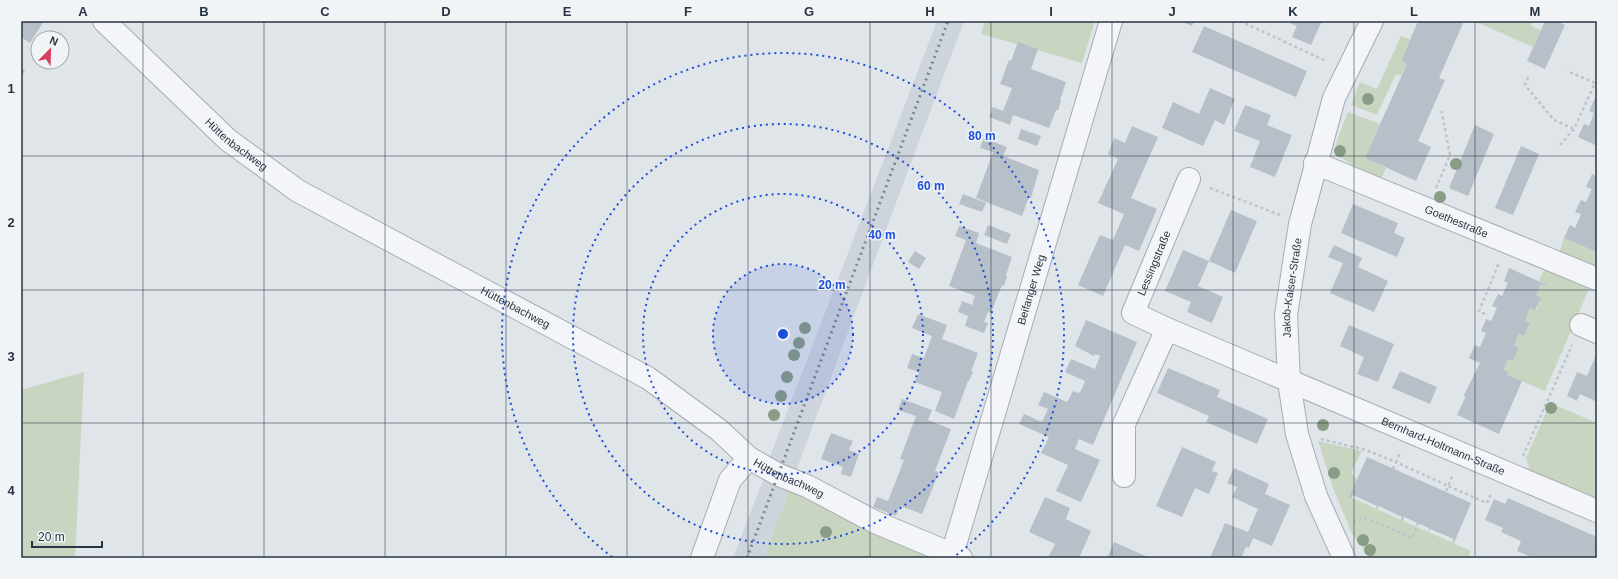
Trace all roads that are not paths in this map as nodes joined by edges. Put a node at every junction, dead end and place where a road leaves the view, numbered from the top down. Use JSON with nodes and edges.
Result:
{"nodes":[{"id":1,"x":104,"y":21,"type":"edge"},
{"id":2,"x":1111,"y":21,"type":"edge"},
{"id":3,"x":1372,"y":21,"type":"edge"},
{"id":4,"x":1315,"y":163,"type":"junction"},
{"id":5,"x":1189,"y":179,"type":"road end"},
{"id":6,"x":1597,"y":279,"type":"edge"},
{"id":7,"x":1167,"y":329,"type":"junction"},
{"id":8,"x":1289,"y":381,"type":"junction"},
{"id":9,"x":749,"y":458,"type":"junction"},
{"id":10,"x":1124,"y":476,"type":"dead end"},
{"id":11,"x":1597,"y":511,"type":"edge"},
{"id":12,"x":955,"y":556,"type":"edge"},
{"id":13,"x":702,"y":558,"type":"edge"},
{"id":14,"x":1344,"y":558,"type":"edge"}],
"edges":[{"from":1,"to":9,"type":"street","name":"Hüttenbachweg"},
{"from":2,"to":12,"type":"street","name":"Beifanger Weg"},
{"from":3,"to":4,"type":"street","name":"Jakob-Kaiser-Straße"},
{"from":4,"to":6,"type":"street","name":"Goethestraße"},
{"from":4,"to":8,"type":"street","name":"Jakob-Kaiser-Straße"},
{"from":5,"to":7,"type":"street","name":"Lessingstraße"},
{"from":7,"to":8,"type":"street","name":"Lessingstraße"},
{"from":7,"to":10,"type":"street"},
{"from":8,"to":11,"type":"street","name":"Bernhard-Holtmann-Straße"},
{"from":8,"to":14,"type":"street","name":"Jakob-Kaiser-Straße"},
{"from":9,"to":12,"type":"street","name":"Hüttenbachweg"},
{"from":9,"to":13,"type":"street"}]}
